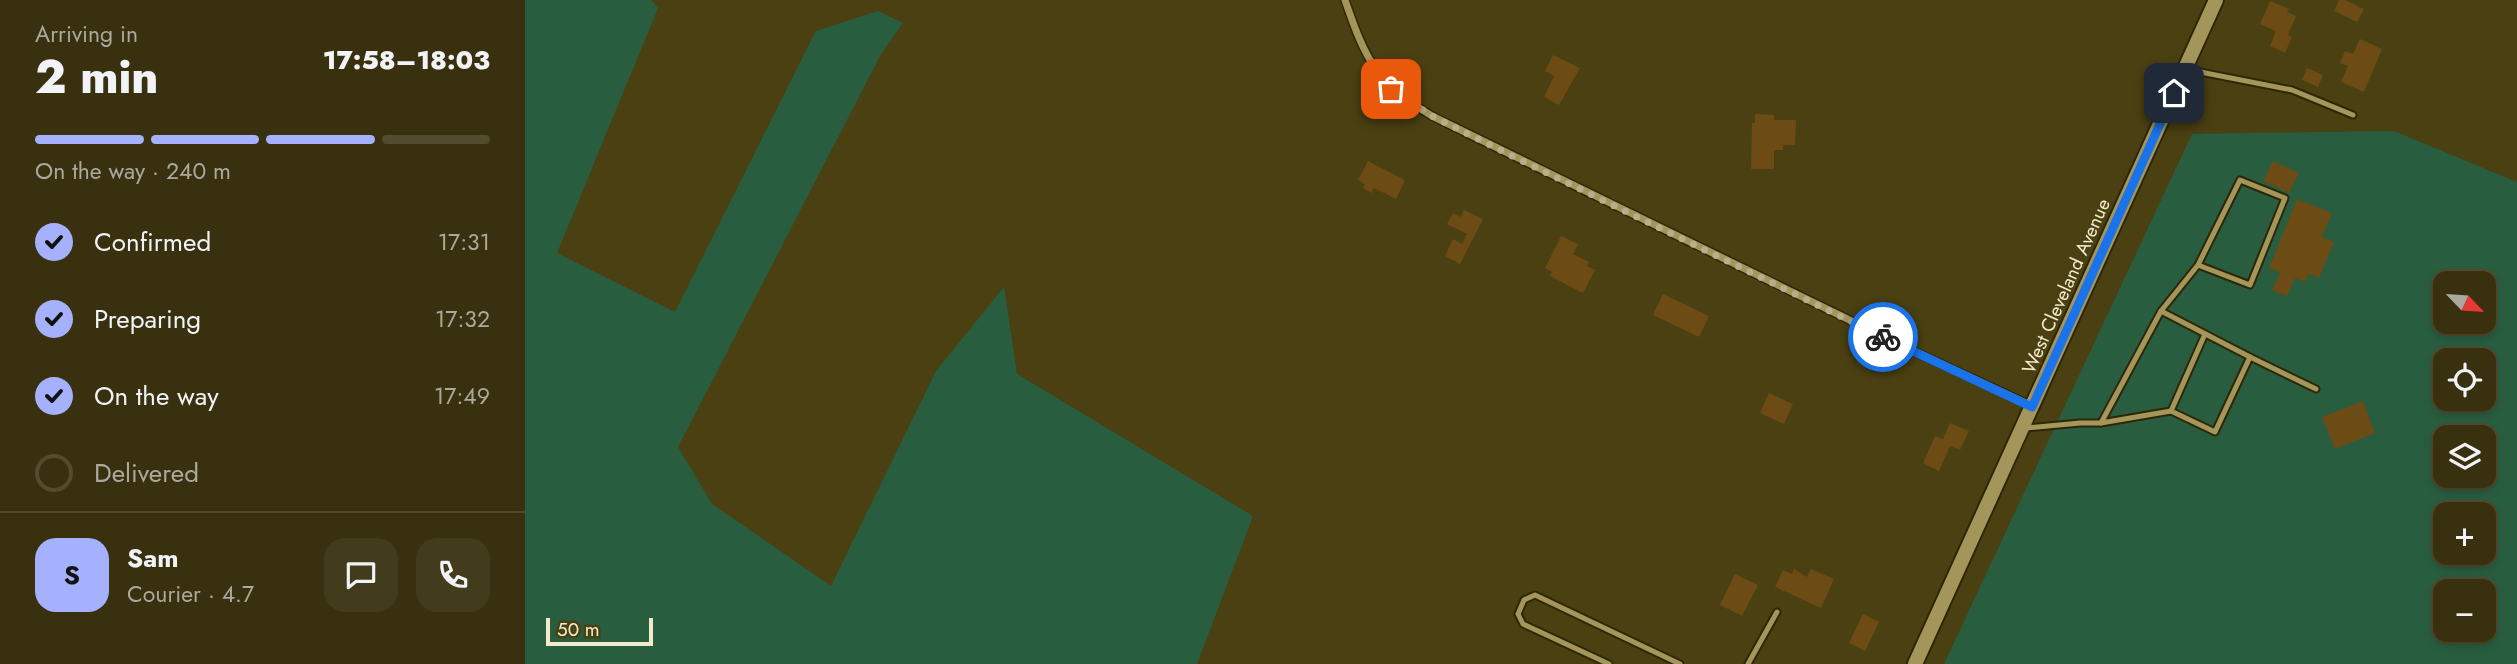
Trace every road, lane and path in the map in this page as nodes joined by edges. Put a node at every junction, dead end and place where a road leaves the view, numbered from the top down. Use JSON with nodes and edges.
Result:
{"nodes":[{"id":1,"x":1346,"y":0,"type":"edge"},
{"id":2,"x":2216,"y":0,"type":"edge"},
{"id":3,"x":2185,"y":69,"type":"junction"},
{"id":4,"x":2353,"y":115,"type":"dead end"},
{"id":5,"x":2198,"y":265,"type":"junction"},
{"id":6,"x":2161,"y":311,"type":"junction"},
{"id":7,"x":2205,"y":334,"type":"junction"},
{"id":8,"x":2250,"y":357,"type":"junction"},
{"id":9,"x":2316,"y":389,"type":"dead end"},
{"id":10,"x":2032,"y":407,"type":"junction"},
{"id":11,"x":2171,"y":411,"type":"junction"},
{"id":12,"x":2101,"y":423,"type":"junction"},
{"id":13,"x":2023,"y":428,"type":"junction"},
{"id":14,"x":1777,"y":612,"type":"dead end"},
{"id":15,"x":1609,"y":664,"type":"edge"},
{"id":16,"x":1680,"y":664,"type":"edge"},
{"id":17,"x":1748,"y":664,"type":"edge"},
{"id":18,"x":1915,"y":664,"type":"edge"}],
"edges":[{"from":1,"to":10,"type":"street"},
{"from":2,"to":3,"type":"main road","name":"West Cleveland Avenue"},
{"from":3,"to":4,"type":"lane"},
{"from":3,"to":10,"type":"main road","name":"West Cleveland Avenue"},
{"from":5,"to":5,"type":"lane"},
{"from":5,"to":6,"type":"lane"},
{"from":6,"to":7,"type":"lane"},
{"from":6,"to":12,"type":"lane"},
{"from":7,"to":8,"type":"lane"},
{"from":7,"to":11,"type":"lane"},
{"from":8,"to":9,"type":"lane"},
{"from":8,"to":11,"type":"lane"},
{"from":10,"to":13,"type":"main road","name":"West Cleveland Avenue"},
{"from":11,"to":12,"type":"lane"},
{"from":12,"to":13,"type":"lane"},
{"from":13,"to":18,"type":"main road","name":"West Cleveland Avenue"},
{"from":14,"to":17,"type":"lane"},
{"from":15,"to":16,"type":"lane"}]}
